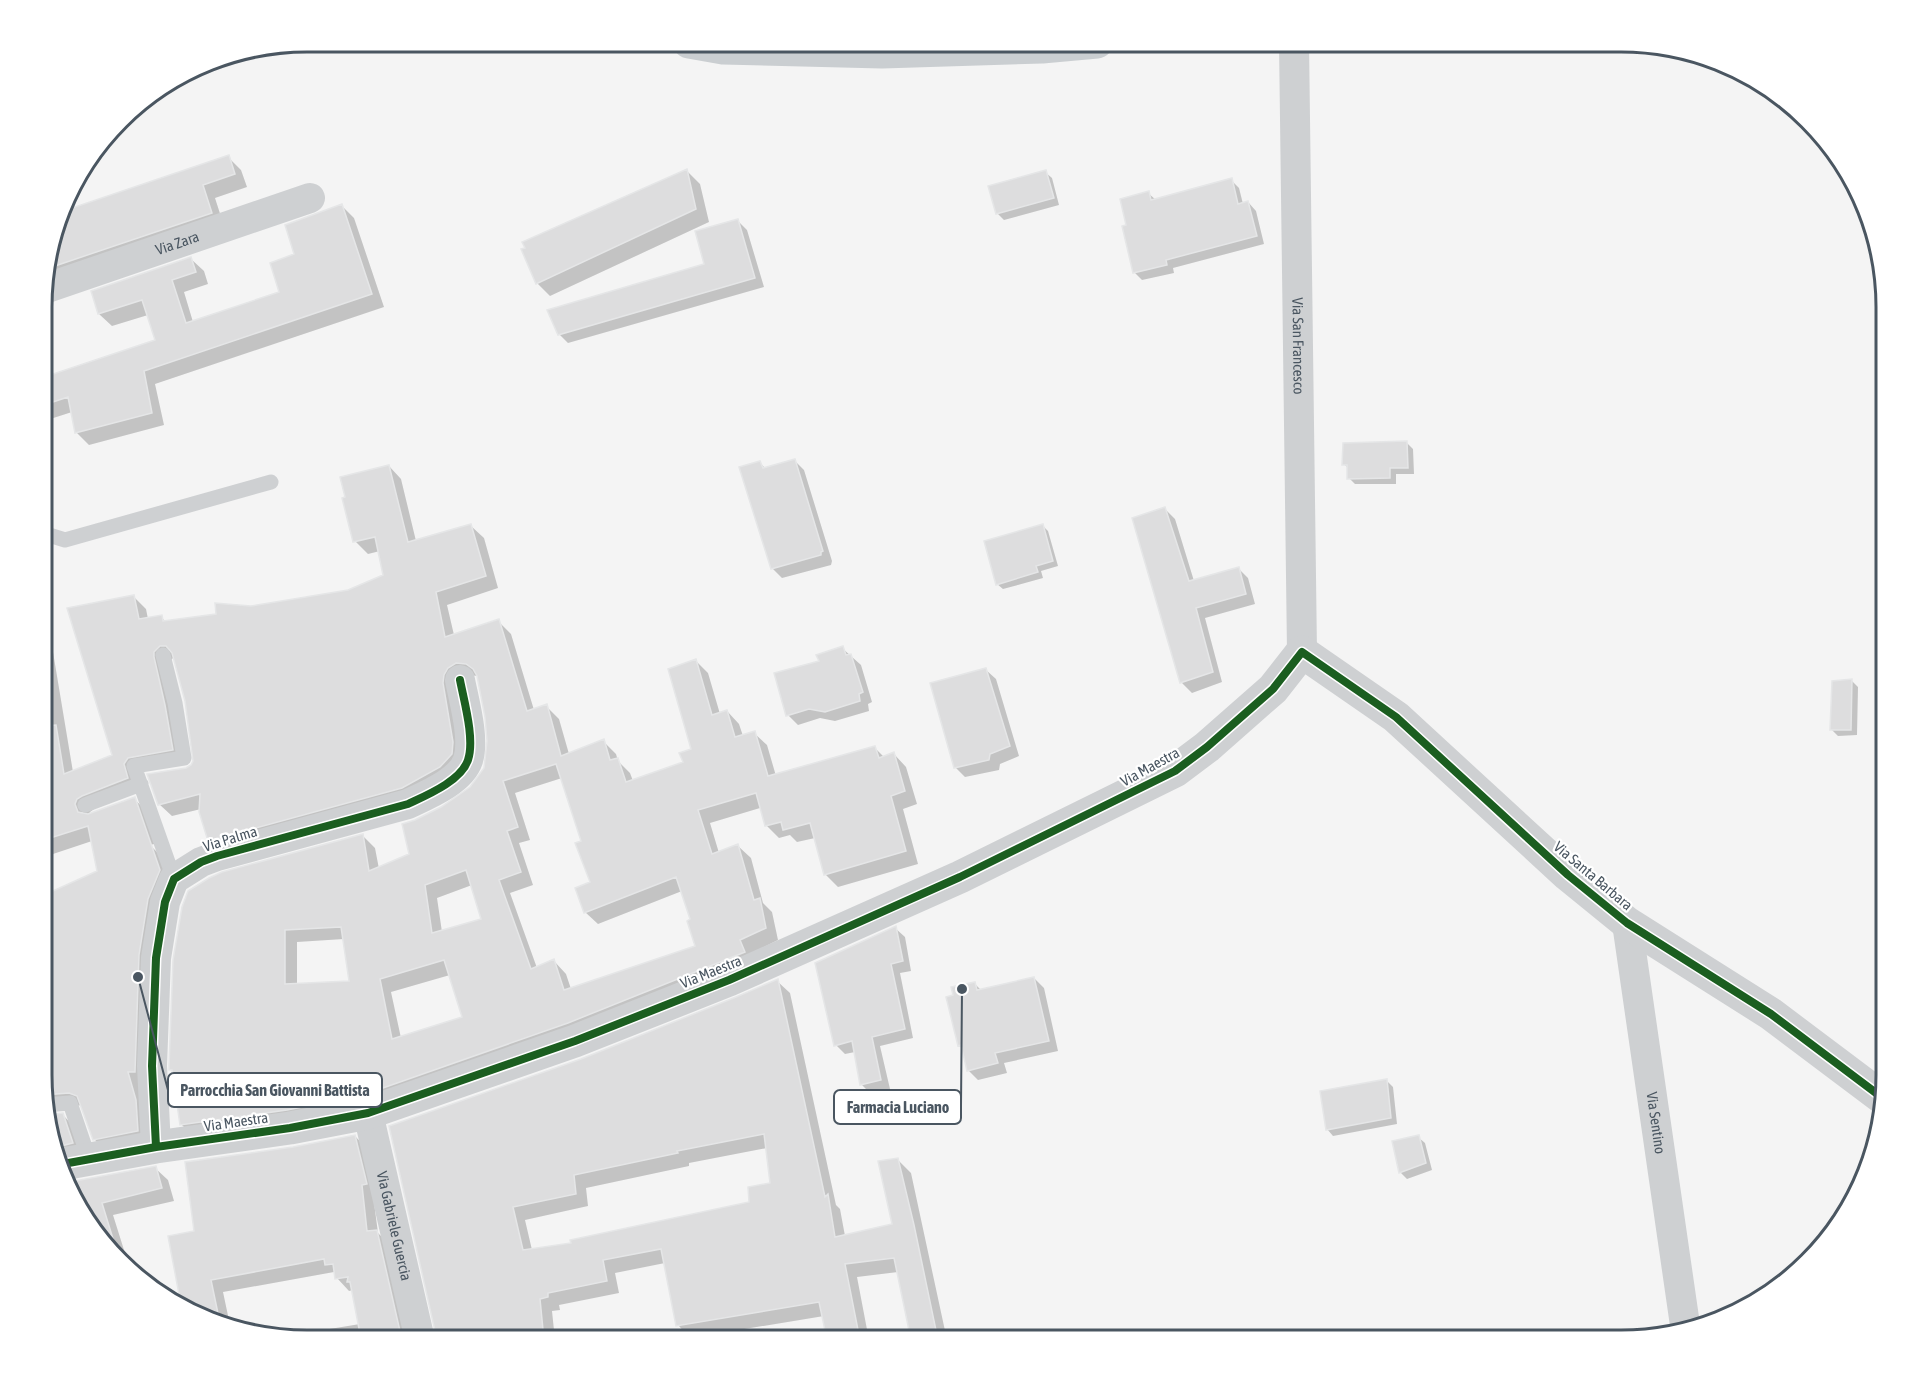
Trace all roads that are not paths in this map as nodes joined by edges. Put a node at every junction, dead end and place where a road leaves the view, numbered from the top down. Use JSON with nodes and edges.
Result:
{"nodes":[{"id":1,"x":1294,"y":52,"type":"edge"},
{"id":2,"x":310,"y":198,"type":"dead end"},
{"id":3,"x":54,"y":286,"type":"edge"},
{"id":4,"x":271,"y":482,"type":"dead end"},
{"id":5,"x":52,"y":536,"type":"edge"},
{"id":6,"x":1302,"y":652,"type":"junction"},
{"id":7,"x":163,"y":655,"type":"dead end"},
{"id":8,"x":460,"y":680,"type":"dead end"},
{"id":9,"x":141,"y":784,"type":"junction"},
{"id":10,"x":86,"y":805,"type":"dead end"},
{"id":11,"x":174,"y":879,"type":"junction"},
{"id":12,"x":1628,"y":922,"type":"junction"},
{"id":13,"x":1875,"y":1092,"type":"edge"},
{"id":14,"x":55,"y":1104,"type":"edge"},
{"id":15,"x":368,"y":1113,"type":"junction"},
{"id":16,"x":156,"y":1147,"type":"junction"},
{"id":17,"x":76,"y":1162,"type":"edge"},
{"id":18,"x":1684,"y":1321,"type":"edge"},
{"id":19,"x":418,"y":1330,"type":"edge"}],
"edges":[{"from":1,"to":6,"type":"street","name":"Via San Francesco"},
{"from":2,"to":3,"type":"street","name":"Via Zara"},
{"from":4,"to":5,"type":"lane"},
{"from":6,"to":12,"type":"street","name":"Via Santa Barbara"},
{"from":6,"to":15,"type":"street","name":"Via Maestra"},
{"from":7,"to":9,"type":"lane"},
{"from":8,"to":11,"type":"street","name":"Via Palma"},
{"from":9,"to":10,"type":"lane"},
{"from":9,"to":11,"type":"lane"},
{"from":11,"to":16,"type":"street"},
{"from":12,"to":13,"type":"street","name":"Via Santa Barbara"},
{"from":12,"to":18,"type":"street","name":"Via Sentino"},
{"from":14,"to":17,"type":"lane"},
{"from":15,"to":16,"type":"street","name":"Via Maestra"},
{"from":15,"to":19,"type":"street","name":"Via Gabriele Guercia"},
{"from":16,"to":17,"type":"street","name":"Via Maestra"}]}
